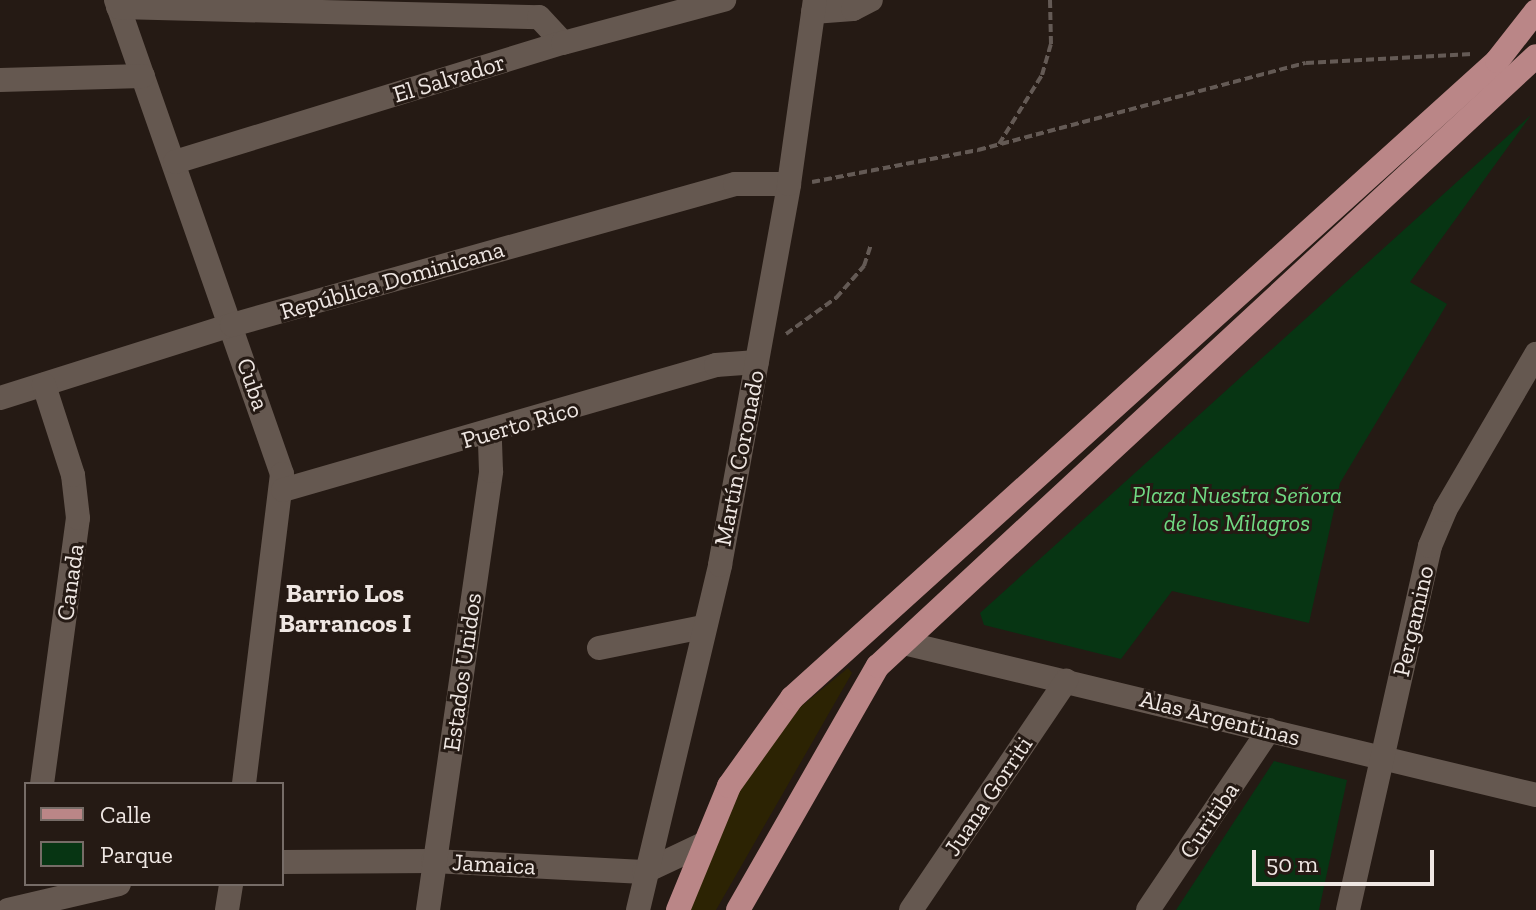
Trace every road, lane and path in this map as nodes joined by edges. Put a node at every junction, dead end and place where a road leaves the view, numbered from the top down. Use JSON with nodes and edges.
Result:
{"nodes":[{"id":1,"x":724,"y":0,"type":"edge"},
{"id":2,"x":871,"y":0,"type":"edge"},
{"id":3,"x":1050,"y":0,"type":"edge"},
{"id":4,"x":117,"y":3,"type":"edge"},
{"id":5,"x":814,"y":6,"type":"edge"},
{"id":6,"x":1536,"y":11,"type":"edge"},
{"id":7,"x":563,"y":43,"type":"junction"},
{"id":8,"x":1536,"y":56,"type":"edge"},
{"id":9,"x":1497,"y":61,"type":"junction"},
{"id":10,"x":143,"y":76,"type":"junction"},
{"id":11,"x":0,"y":80,"type":"edge"},
{"id":12,"x":998,"y":145,"type":"junction"},
{"id":13,"x":175,"y":162,"type":"junction"},
{"id":14,"x":789,"y":184,"type":"junction"},
{"id":15,"x":871,"y":244,"type":"dead end"},
{"id":16,"x":232,"y":325,"type":"junction"},
{"id":17,"x":759,"y":351,"type":"junction"},
{"id":18,"x":1536,"y":354,"type":"edge"},
{"id":19,"x":44,"y":385,"type":"junction"},
{"id":20,"x":0,"y":398,"type":"edge"},
{"id":21,"x":490,"y":433,"type":"junction"},
{"id":22,"x":283,"y":490,"type":"junction"},
{"id":23,"x":703,"y":627,"type":"junction"},
{"id":24,"x":904,"y":643,"type":"junction"},
{"id":25,"x":599,"y":648,"type":"dead end"},
{"id":26,"x":1066,"y":681,"type":"junction"},
{"id":27,"x":1269,"y":730,"type":"junction"},
{"id":28,"x":1381,"y":758,"type":"junction"},
{"id":29,"x":42,"y":782,"type":"edge"},
{"id":30,"x":244,"y":782,"type":"edge"},
{"id":31,"x":1536,"y":795,"type":"edge"},
{"id":32,"x":701,"y":845,"type":"junction"},
{"id":33,"x":433,"y":861,"type":"junction"},
{"id":34,"x":284,"y":862,"type":"edge"},
{"id":35,"x":644,"y":872,"type":"junction"},
{"id":36,"x":96,"y":886,"type":"edge"},
{"id":37,"x":231,"y":886,"type":"edge"},
{"id":38,"x":38,"y":891,"type":"edge"},
{"id":39,"x":8,"y":910,"type":"edge"},
{"id":40,"x":227,"y":910,"type":"edge"},
{"id":41,"x":428,"y":910,"type":"edge"},
{"id":42,"x":638,"y":910,"type":"edge"},
{"id":43,"x":678,"y":910,"type":"edge"},
{"id":44,"x":738,"y":910,"type":"edge"},
{"id":45,"x":911,"y":910,"type":"edge"},
{"id":46,"x":1148,"y":910,"type":"edge"},
{"id":47,"x":1348,"y":910,"type":"edge"}],
"edges":[{"from":1,"to":7,"type":"street","name":"El Salvador"},
{"from":2,"to":5,"type":"street"},
{"from":3,"to":12,"type":"path"},
{"from":4,"to":7,"type":"street"},
{"from":4,"to":10,"type":"street","name":"Cuba"},
{"from":5,"to":14,"type":"street","name":"Martín Coronado"},
{"from":6,"to":9,"type":"main road"},
{"from":7,"to":13,"type":"street","name":"El Salvador"},
{"from":8,"to":24,"type":"main road"},
{"from":9,"to":12,"type":"path"},
{"from":9,"to":32,"type":"main road"},
{"from":10,"to":11,"type":"street"},
{"from":10,"to":13,"type":"street","name":"Cuba"},
{"from":12,"to":14,"type":"path"},
{"from":13,"to":16,"type":"street","name":"Cuba"},
{"from":14,"to":16,"type":"street","name":"República Dominicana"},
{"from":14,"to":17,"type":"street","name":"Martín Coronado"},
{"from":15,"to":17,"type":"path"},
{"from":16,"to":19,"type":"street","name":"República Dominicana"},
{"from":16,"to":22,"type":"street","name":"Cuba"},
{"from":17,"to":21,"type":"street","name":"Puerto Rico"},
{"from":17,"to":23,"type":"street","name":"Martín Coronado"},
{"from":18,"to":28,"type":"street","name":"Pergamino"},
{"from":19,"to":20,"type":"street","name":"República Dominicana"},
{"from":19,"to":29,"type":"street","name":"Canada"},
{"from":21,"to":22,"type":"street","name":"Puerto Rico"},
{"from":21,"to":33,"type":"street","name":"Estados Unidos"},
{"from":22,"to":30,"type":"street","name":"Cuba"},
{"from":23,"to":25,"type":"street"},
{"from":23,"to":35,"type":"street","name":"Martín Coronado"},
{"from":24,"to":26,"type":"street","name":"Alas Argentinas"},
{"from":24,"to":44,"type":"main road"},
{"from":26,"to":27,"type":"street","name":"Alas Argentinas"},
{"from":26,"to":45,"type":"street","name":"Juana Gorriti"},
{"from":27,"to":28,"type":"street","name":"Alas Argentinas"},
{"from":27,"to":46,"type":"street","name":"Curitiba"},
{"from":28,"to":31,"type":"street","name":"Alas Argentinas"},
{"from":28,"to":47,"type":"street","name":"Pergamino"},
{"from":32,"to":35,"type":"street","name":"Jamaica"},
{"from":32,"to":43,"type":"main road"},
{"from":33,"to":34,"type":"street","name":"Jamaica"},
{"from":33,"to":35,"type":"street","name":"Jamaica"},
{"from":33,"to":41,"type":"street","name":"Estados Unidos"},
{"from":35,"to":42,"type":"street","name":"Martín Coronado"},
{"from":36,"to":38,"type":"street"},
{"from":37,"to":40,"type":"street"},
{"from":38,"to":39,"type":"street"}]}
